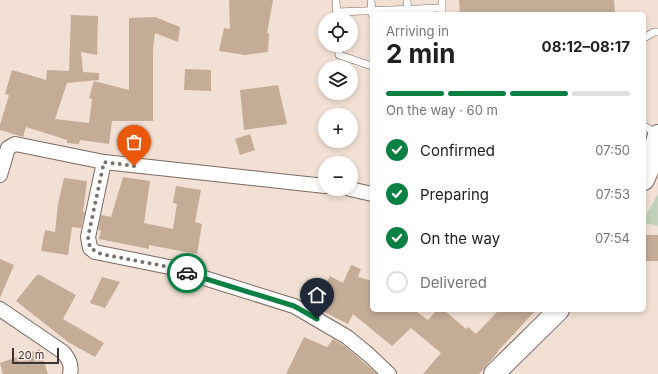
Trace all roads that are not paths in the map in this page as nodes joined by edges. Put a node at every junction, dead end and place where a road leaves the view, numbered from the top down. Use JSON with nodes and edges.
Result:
{"nodes":[{"id":1,"x":336,"y":0,"type":"edge"},
{"id":2,"x":371,"y":0,"type":"edge"},
{"id":3,"x":407,"y":0,"type":"edge"},
{"id":4,"x":442,"y":0,"type":"edge"},
{"id":5,"x":442,"y":11,"type":"edge"},
{"id":6,"x":337,"y":12,"type":"edge"},
{"id":7,"x":370,"y":12,"type":"edge"},
{"id":8,"x":372,"y":12,"type":"edge"},
{"id":9,"x":408,"y":12,"type":"edge"},
{"id":10,"x":358,"y":14,"type":"edge"},
{"id":11,"x":658,"y":32,"type":"edge"},
{"id":12,"x":646,"y":37,"type":"edge"},
{"id":13,"x":339,"y":52,"type":"edge"},
{"id":14,"x":370,"y":65,"type":"edge"},
{"id":15,"x":646,"y":127,"type":"edge"},
{"id":16,"x":658,"y":135,"type":"edge"},
{"id":17,"x":646,"y":136,"type":"edge"},
{"id":18,"x":104,"y":162,"type":"junction"},
{"id":19,"x":650,"y":172,"type":"edge"},
{"id":20,"x":0,"y":175,"type":"edge"},
{"id":21,"x":318,"y":185,"type":"edge"},
{"id":22,"x":358,"y":191,"type":"edge"},
{"id":23,"x":370,"y":194,"type":"edge"},
{"id":24,"x":0,"y":309,"type":"edge"},
{"id":25,"x":558,"y":312,"type":"edge"},
{"id":26,"x":70,"y":374,"type":"edge"},
{"id":27,"x":389,"y":374,"type":"edge"},
{"id":28,"x":494,"y":374,"type":"edge"}],
"edges":[{"from":1,"to":6,"type":"lane"},
{"from":2,"to":8,"type":"lane"},
{"from":3,"to":9,"type":"lane"},
{"from":4,"to":5,"type":"lane"},
{"from":5,"to":9,"type":"lane"},
{"from":7,"to":10,"type":"lane"},
{"from":8,"to":9,"type":"lane"},
{"from":11,"to":12,"type":"lane"},
{"from":13,"to":14,"type":"lane"},
{"from":15,"to":17,"type":"lane"},
{"from":16,"to":19,"type":"main road"},
{"from":18,"to":20,"type":"street"},
{"from":18,"to":21,"type":"street"},
{"from":18,"to":27,"type":"street"},
{"from":22,"to":23,"type":"street"},
{"from":24,"to":26,"type":"street"},
{"from":25,"to":28,"type":"main road"}]}
